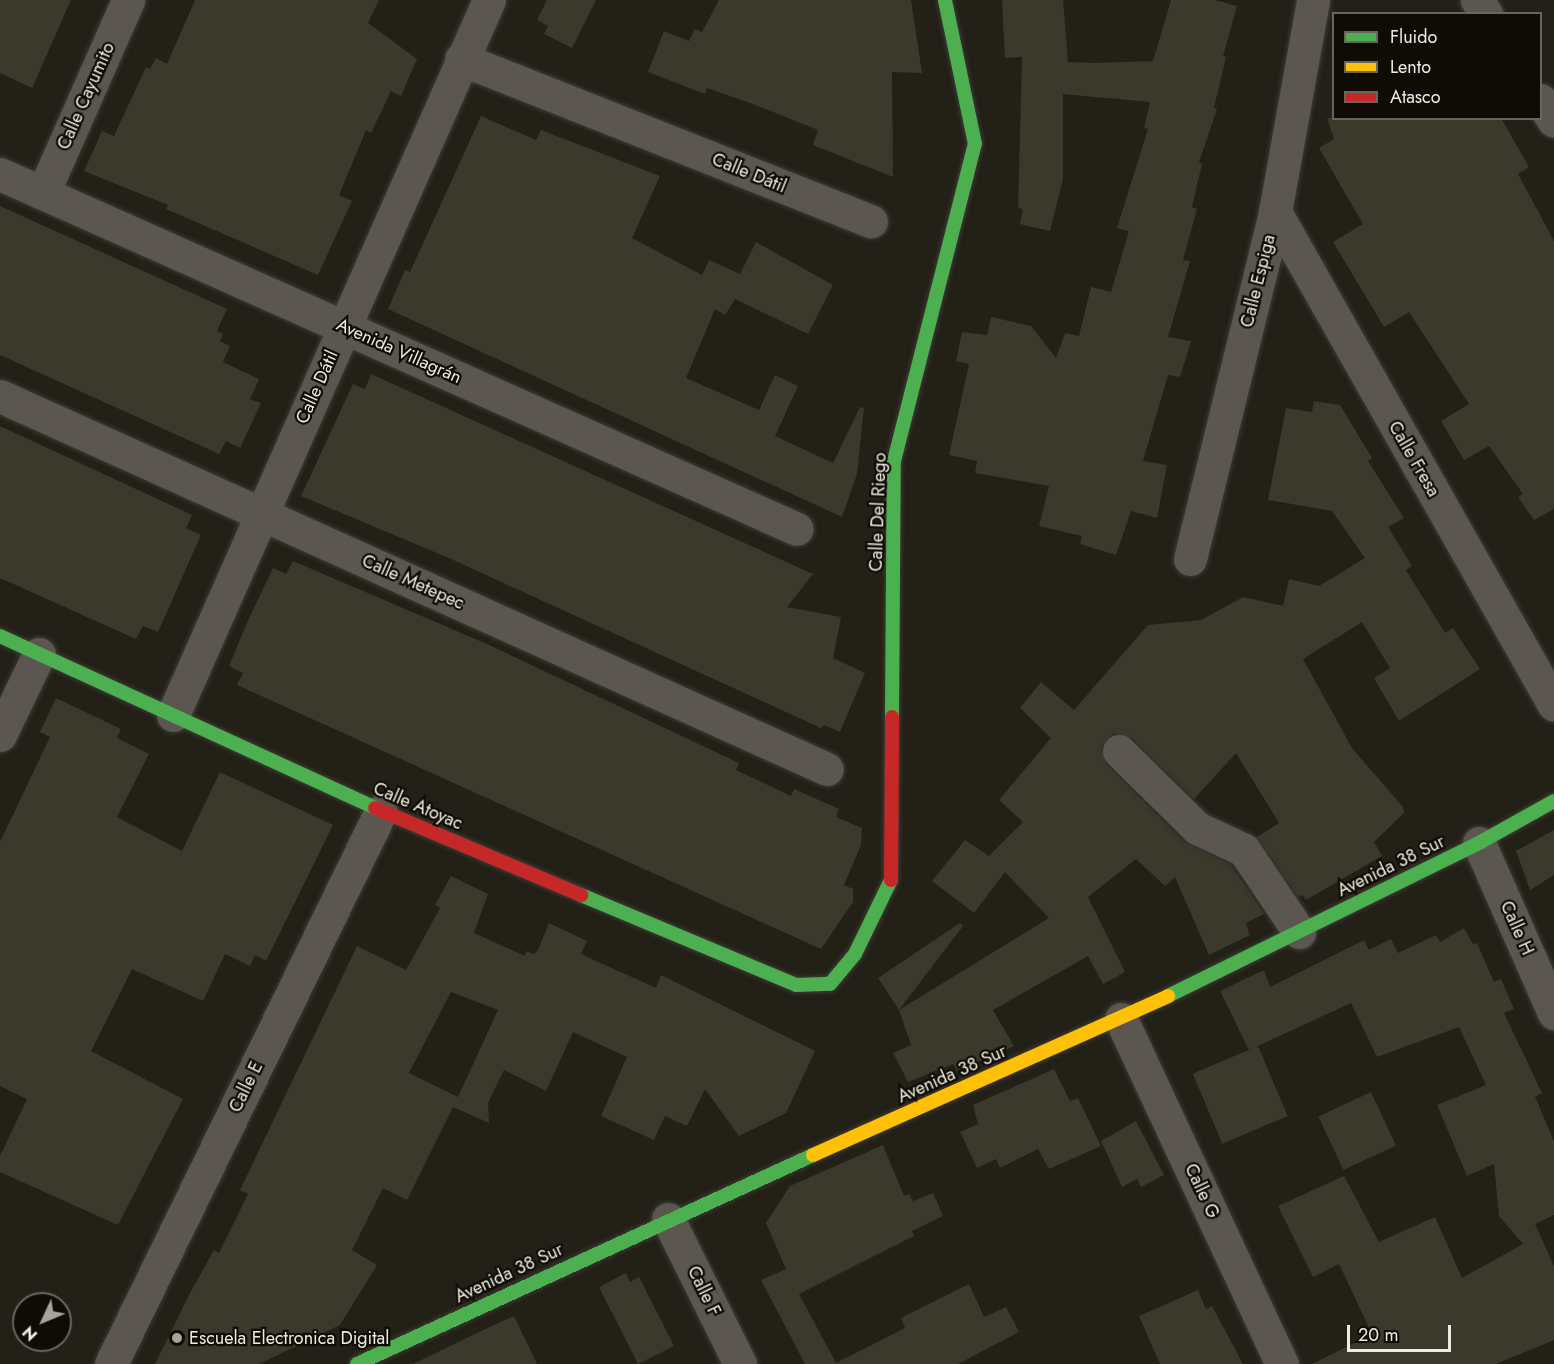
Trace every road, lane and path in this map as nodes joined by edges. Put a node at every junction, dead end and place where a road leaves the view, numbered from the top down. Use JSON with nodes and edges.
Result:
{"nodes":[{"id":1,"x":129,"y":0,"type":"edge"},
{"id":2,"x":489,"y":0,"type":"edge"},
{"id":3,"x":945,"y":0,"type":"edge"},
{"id":4,"x":1313,"y":0,"type":"edge"},
{"id":5,"x":461,"y":59,"type":"junction"},
{"id":6,"x":1542,"y":103,"type":"edge"},
{"id":7,"x":1554,"y":121,"type":"edge"},
{"id":8,"x":0,"y":174,"type":"edge"},
{"id":9,"x":43,"y":193,"type":"junction"},
{"id":10,"x":1275,"y":212,"type":"junction"},
{"id":11,"x":871,"y":221,"type":"dead end"},
{"id":12,"x":343,"y":327,"type":"junction"},
{"id":13,"x":0,"y":396,"type":"edge"},
{"id":14,"x":262,"y":514,"type":"junction"},
{"id":15,"x":797,"y":529,"type":"dead end"},
{"id":16,"x":1190,"y":558,"type":"dead end"},
{"id":17,"x":0,"y":636,"type":"edge"},
{"id":18,"x":39,"y":654,"type":"junction"},
{"id":19,"x":1554,"y":705,"type":"edge"},
{"id":20,"x":173,"y":716,"type":"junction"},
{"id":21,"x":0,"y":735,"type":"edge"},
{"id":22,"x":1119,"y":751,"type":"dead end"},
{"id":23,"x":827,"y":769,"type":"dead end"},
{"id":24,"x":1554,"y":801,"type":"edge"},
{"id":25,"x":381,"y":811,"type":"junction"},
{"id":26,"x":1479,"y":843,"type":"junction"},
{"id":27,"x":1299,"y":932,"type":"junction"},
{"id":28,"x":830,"y":984,"type":"joint"},
{"id":29,"x":1554,"y":1013,"type":"edge"},
{"id":30,"x":1121,"y":1018,"type":"junction"},
{"id":31,"x":668,"y":1219,"type":"junction"},
{"id":32,"x":111,"y":1364,"type":"edge"},
{"id":33,"x":357,"y":1364,"type":"edge"},
{"id":34,"x":740,"y":1364,"type":"edge"},
{"id":35,"x":1282,"y":1364,"type":"edge"}],
"edges":[{"from":1,"to":9,"type":"street","name":"Calle Cayumito"},
{"from":2,"to":5,"type":"street","name":"Calle Dátil"},
{"from":3,"to":28,"type":"street","name":"Calle Del Riego"},
{"from":4,"to":10,"type":"street","name":"Calle Espiga"},
{"from":5,"to":11,"type":"street","name":"Calle Dátil"},
{"from":5,"to":12,"type":"street","name":"Calle Dátil"},
{"from":6,"to":7,"type":"street"},
{"from":8,"to":9,"type":"street","name":"Avenida Villagrán"},
{"from":9,"to":12,"type":"street","name":"Avenida Villagrán"},
{"from":10,"to":16,"type":"street","name":"Calle Espiga"},
{"from":10,"to":19,"type":"street","name":"Calle Fresa"},
{"from":12,"to":14,"type":"street","name":"Calle Dátil"},
{"from":12,"to":15,"type":"street","name":"Avenida Villagrán"},
{"from":13,"to":14,"type":"street","name":"Calle Metepec"},
{"from":14,"to":20,"type":"street","name":"Calle Dátil"},
{"from":14,"to":23,"type":"street","name":"Calle Metepec"},
{"from":17,"to":18,"type":"street","name":"Calle Atoyac"},
{"from":18,"to":20,"type":"street","name":"Calle Atoyac"},
{"from":18,"to":21,"type":"street"},
{"from":20,"to":25,"type":"street","name":"Calle Atoyac"},
{"from":22,"to":27,"type":"street"},
{"from":24,"to":26,"type":"street","name":"Avenida 38 Sur"},
{"from":25,"to":28,"type":"street","name":"Calle Atoyac"},
{"from":25,"to":32,"type":"street","name":"Calle E"},
{"from":26,"to":27,"type":"street","name":"Avenida 38 Sur"},
{"from":26,"to":29,"type":"street","name":"Calle H"},
{"from":27,"to":30,"type":"street","name":"Avenida 38 Sur"},
{"from":30,"to":31,"type":"street","name":"Avenida 38 Sur"},
{"from":30,"to":35,"type":"street","name":"Calle G"},
{"from":31,"to":33,"type":"street","name":"Avenida 38 Sur"},
{"from":31,"to":34,"type":"street","name":"Calle F"}]}
